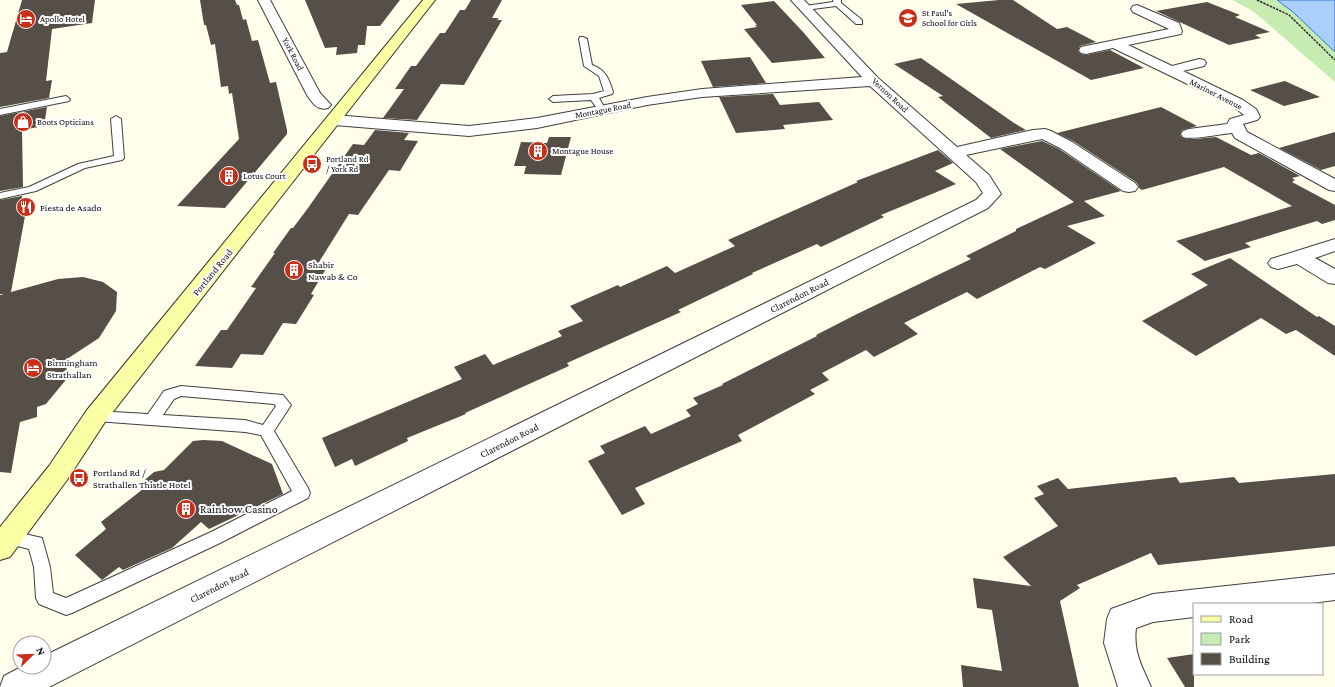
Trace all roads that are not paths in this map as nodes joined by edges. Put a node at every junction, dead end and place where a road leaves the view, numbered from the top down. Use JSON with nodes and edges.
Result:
{"nodes":[{"id":1,"x":264,"y":0,"type":"edge"},
{"id":2,"x":429,"y":0,"type":"edge"},
{"id":3,"x":836,"y":2,"type":"edge"},
{"id":4,"x":801,"y":4,"type":"edge"},
{"id":5,"x":1137,"y":8,"type":"dead end"},
{"id":6,"x":859,"y":22,"type":"dead end"},
{"id":7,"x":583,"y":39,"type":"dead end"},
{"id":8,"x":1115,"y":44,"type":"junction"},
{"id":9,"x":1086,"y":50,"type":"dead end"},
{"id":10,"x":1199,"y":63,"type":"dead end"},
{"id":11,"x":1169,"y":71,"type":"junction"},
{"id":12,"x":873,"y":81,"type":"junction"},
{"id":13,"x":594,"y":97,"type":"junction"},
{"id":14,"x":553,"y":98,"type":"dead end"},
{"id":15,"x":66,"y":99,"type":"dead end"},
{"id":16,"x":323,"y":105,"type":"dead end"},
{"id":17,"x":603,"y":110,"type":"junction"},
{"id":18,"x":0,"y":112,"type":"edge"},
{"id":19,"x":116,"y":119,"type":"dead end"},
{"id":20,"x":334,"y":120,"type":"junction"},
{"id":21,"x":1236,"y":128,"type":"junction"},
{"id":22,"x":1188,"y":134,"type":"dead end"},
{"id":23,"x":953,"y":153,"type":"junction"},
{"id":24,"x":988,"y":185,"type":"joint"},
{"id":25,"x":1335,"y":186,"type":"edge"},
{"id":26,"x":1129,"y":187,"type":"dead end"},
{"id":27,"x":0,"y":196,"type":"edge"},
{"id":28,"x":1335,"y":245,"type":"edge"},
{"id":29,"x":1300,"y":257,"type":"junction"},
{"id":30,"x":1278,"y":263,"type":"dead end"},
{"id":31,"x":1335,"y":278,"type":"edge"},
{"id":32,"x":96,"y":416,"type":"junction"},
{"id":33,"x":152,"y":420,"type":"junction"},
{"id":34,"x":266,"y":431,"type":"junction"},
{"id":35,"x":4,"y":542,"type":"edge"},
{"id":36,"x":1335,"y":587,"type":"edge"},
{"id":37,"x":1193,"y":603,"type":"edge"},
{"id":38,"x":1196,"y":603,"type":"edge"},
{"id":39,"x":15,"y":687,"type":"edge"},
{"id":40,"x":1135,"y":687,"type":"edge"}],
"edges":[{"from":1,"to":16,"type":"street","name":"York Road"},
{"from":2,"to":20,"type":"main road","name":"Portland Road"},
{"from":3,"to":4,"type":"lane"},
{"from":3,"to":6,"type":"lane"},
{"from":4,"to":12,"type":"street","name":"Vernon Road"},
{"from":5,"to":8,"type":"street"},
{"from":7,"to":13,"type":"lane"},
{"from":8,"to":9,"type":"street"},
{"from":8,"to":11,"type":"street","name":"Mariner Avenue"},
{"from":10,"to":11,"type":"street"},
{"from":11,"to":21,"type":"street","name":"Mariner Avenue"},
{"from":12,"to":17,"type":"street","name":"Montague Road"},
{"from":12,"to":23,"type":"street","name":"Vernon Road"},
{"from":13,"to":14,"type":"lane"},
{"from":13,"to":17,"type":"lane"},
{"from":15,"to":18,"type":"lane"},
{"from":17,"to":20,"type":"street","name":"Montague Road"},
{"from":19,"to":27,"type":"lane"},
{"from":20,"to":32,"type":"main road","name":"Portland Road"},
{"from":21,"to":22,"type":"street"},
{"from":21,"to":25,"type":"street"},
{"from":23,"to":24,"type":"street","name":"Vernon Road"},
{"from":23,"to":26,"type":"street"},
{"from":24,"to":39,"type":"street","name":"Clarendon Road"},
{"from":28,"to":29,"type":"street"},
{"from":29,"to":30,"type":"street"},
{"from":29,"to":31,"type":"street"},
{"from":32,"to":33,"type":"lane"},
{"from":32,"to":35,"type":"main road","name":"Portland Road"},
{"from":33,"to":34,"type":"lane"},
{"from":33,"to":34,"type":"lane"},
{"from":34,"to":35,"type":"lane"},
{"from":36,"to":38,"type":"street"},
{"from":37,"to":40,"type":"street"}]}
